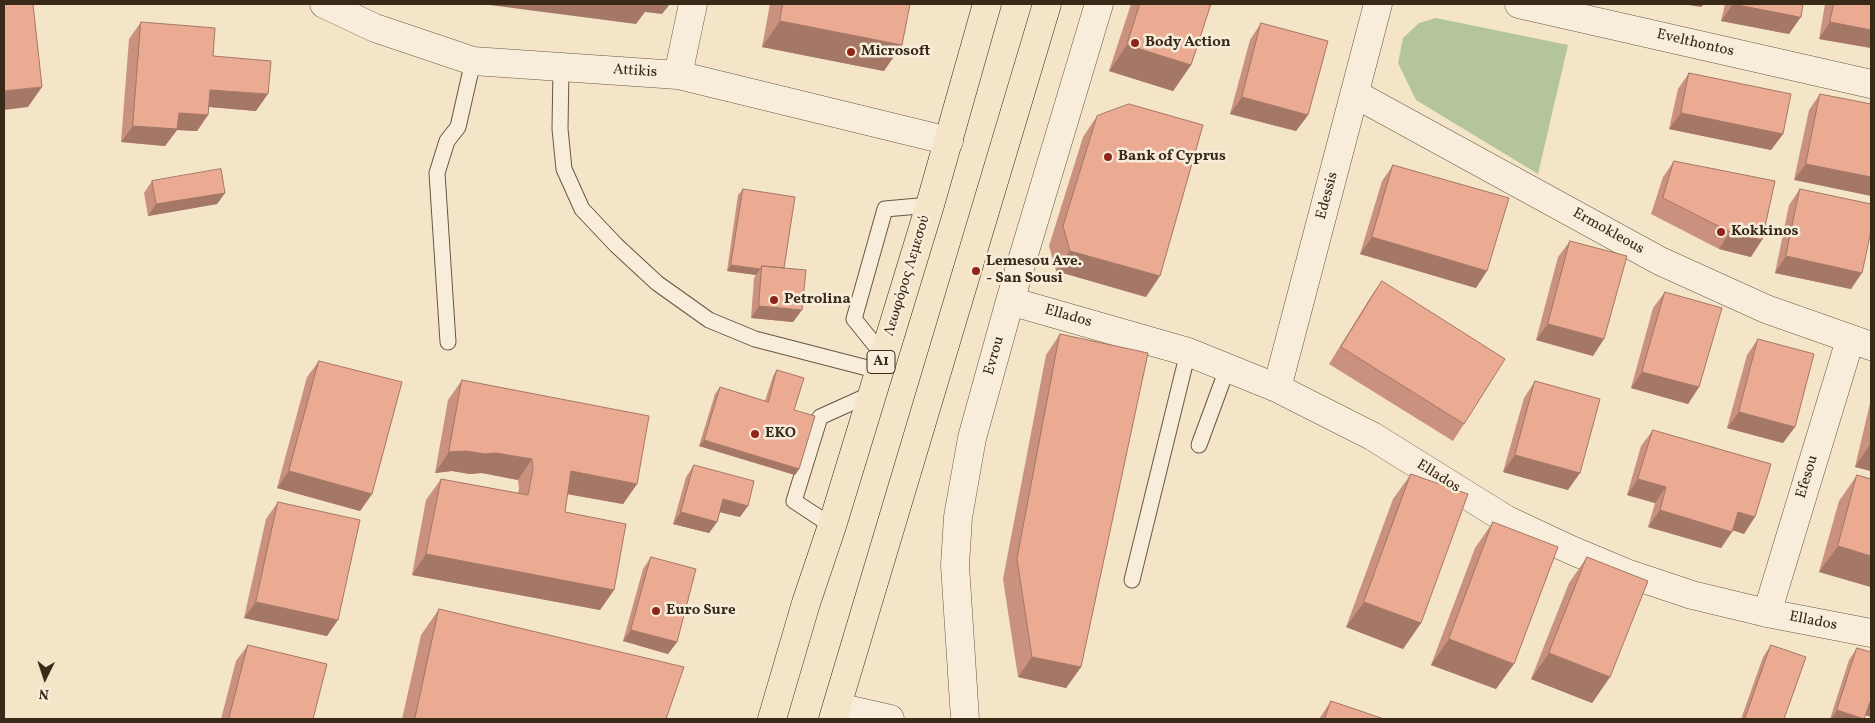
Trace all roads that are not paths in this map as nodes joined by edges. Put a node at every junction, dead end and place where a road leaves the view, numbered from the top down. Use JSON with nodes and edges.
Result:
{"nodes":[{"id":1,"x":324,"y":4,"type":"edge"},
{"id":2,"x":693,"y":4,"type":"edge"},
{"id":3,"x":987,"y":4,"type":"edge"},
{"id":4,"x":1047,"y":4,"type":"edge"},
{"id":5,"x":1099,"y":4,"type":"edge"},
{"id":6,"x":1378,"y":4,"type":"edge"},
{"id":7,"x":1519,"y":4,"type":"edge"},
{"id":8,"x":473,"y":61,"type":"junction"},
{"id":9,"x":561,"y":68,"type":"junction"},
{"id":10,"x":678,"y":75,"type":"junction"},
{"id":11,"x":1871,"y":84,"type":"edge"},
{"id":12,"x":1355,"y":94,"type":"junction"},
{"id":13,"x":949,"y":141,"type":"junction"},
{"id":14,"x":930,"y":205,"type":"junction"},
{"id":15,"x":1010,"y":301,"type":"junction"},
{"id":16,"x":448,"y":342,"type":"dead end"},
{"id":17,"x":1861,"y":343,"type":"edge"},
{"id":18,"x":1188,"y":352,"type":"junction"},
{"id":19,"x":1227,"y":369,"type":"junction"},
{"id":20,"x":878,"y":373,"type":"junction"},
{"id":21,"x":1278,"y":388,"type":"junction"},
{"id":22,"x":1199,"y":445,"type":"dead end"},
{"id":23,"x":832,"y":526,"type":"junction"},
{"id":24,"x":1132,"y":580,"type":"dead end"},
{"id":25,"x":1767,"y":613,"type":"junction"},
{"id":26,"x":1871,"y":633,"type":"edge"},
{"id":27,"x":835,"y":713,"type":"edge"},
{"id":28,"x":772,"y":719,"type":"edge"},
{"id":29,"x":890,"y":719,"type":"edge"},
{"id":30,"x":965,"y":719,"type":"edge"}],
"edges":[{"from":1,"to":8,"type":"street","name":"Attikis"},
{"from":2,"to":10,"type":"street"},
{"from":3,"to":13,"type":"main road","name":"Λεωφόρος Λεμεσού","number":"A1"},
{"from":4,"to":27,"type":"main road"},
{"from":5,"to":15,"type":"street","name":"Evrou"},
{"from":6,"to":12,"type":"street","name":"Edessis"},
{"from":7,"to":11,"type":"street","name":"Evelthontos"},
{"from":8,"to":9,"type":"street","name":"Attikis"},
{"from":8,"to":16,"type":"lane"},
{"from":9,"to":10,"type":"street","name":"Attikis"},
{"from":9,"to":20,"type":"lane"},
{"from":10,"to":13,"type":"street","name":"Attikis"},
{"from":12,"to":17,"type":"street","name":"Ermokleous"},
{"from":12,"to":21,"type":"street","name":"Edessis"},
{"from":13,"to":14,"type":"main road","name":"Λεωφόρος Λεμεσού","number":"A1"},
{"from":14,"to":20,"type":"main road","name":"Λεωφόρος Λεμεσού","number":"A1"},
{"from":14,"to":20,"type":"lane"},
{"from":15,"to":18,"type":"street","name":"Ellados"},
{"from":15,"to":30,"type":"street","name":"Evrou"},
{"from":17,"to":25,"type":"street","name":"Efesou"},
{"from":18,"to":19,"type":"street","name":"Ellados"},
{"from":18,"to":24,"type":"lane"},
{"from":19,"to":21,"type":"street","name":"Ellados"},
{"from":19,"to":22,"type":"lane"},
{"from":20,"to":23,"type":"main road","name":"Λεωφόρος Λεμεσού","number":"A1"},
{"from":20,"to":23,"type":"lane"},
{"from":21,"to":25,"type":"street","name":"Ellados"},
{"from":23,"to":28,"type":"main road","name":"Λεωφόρος Λεμεσού","number":"A1"},
{"from":25,"to":26,"type":"street","name":"Ellados"},
{"from":27,"to":29,"type":"street"}]}
